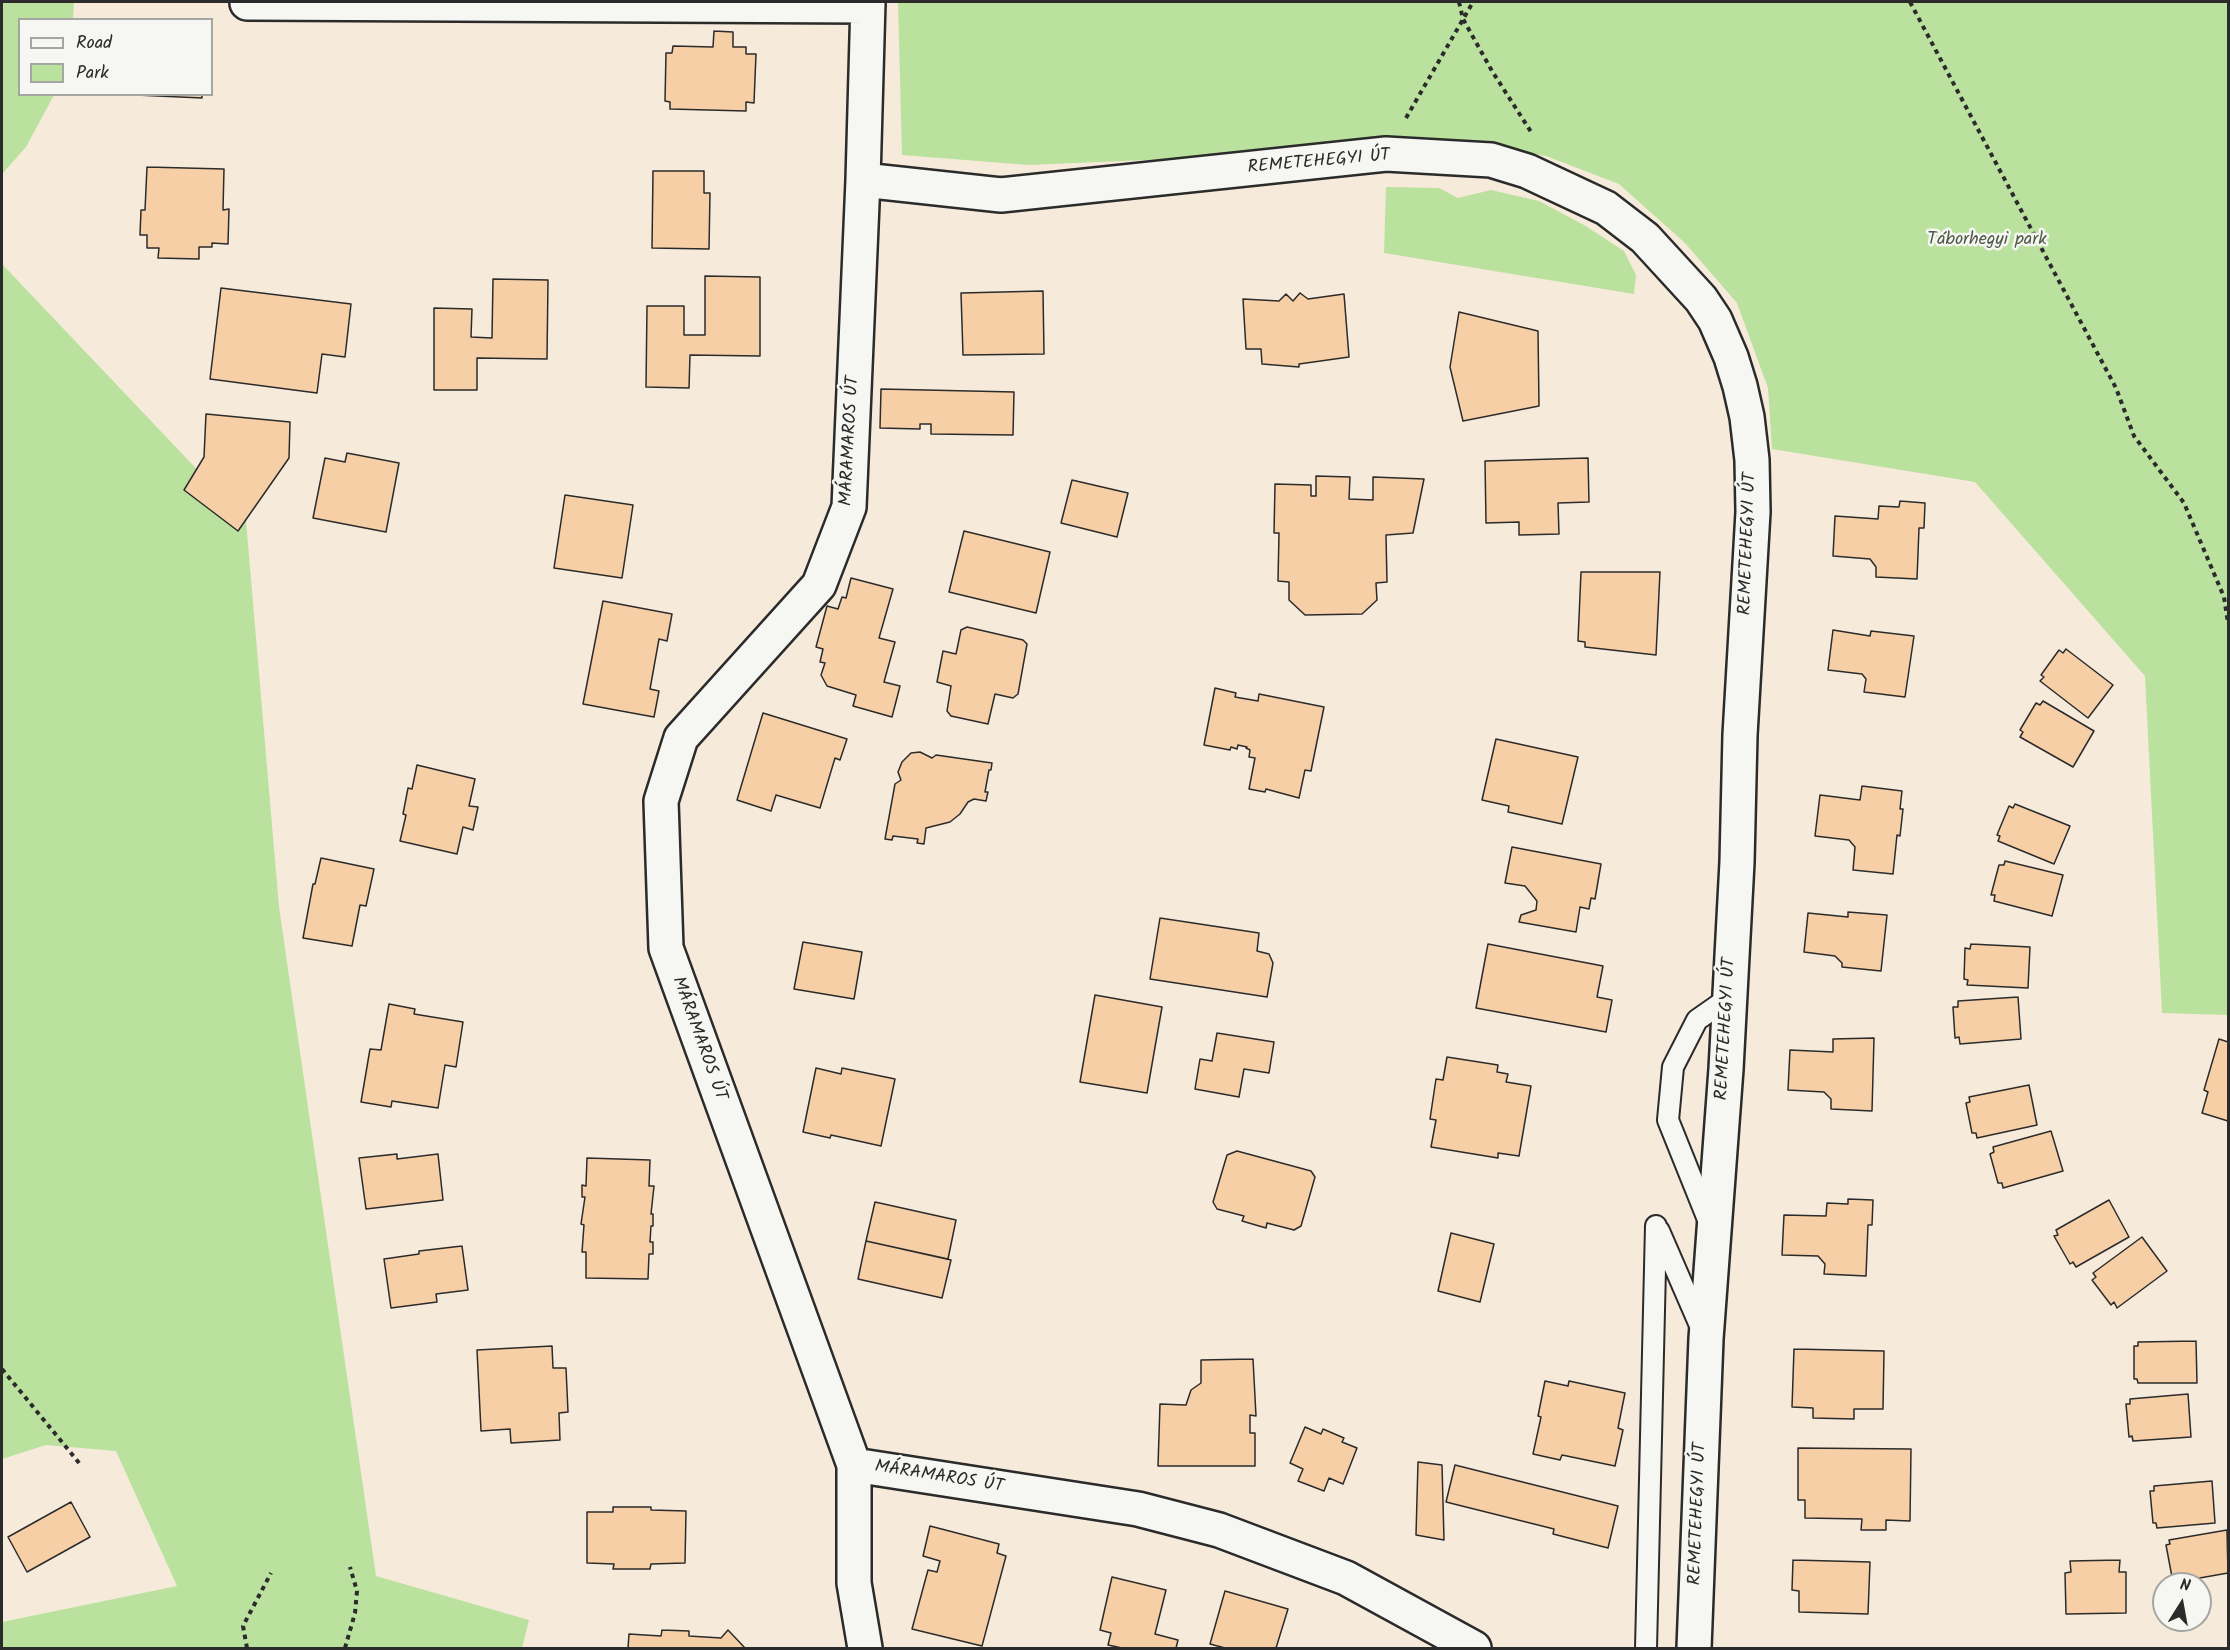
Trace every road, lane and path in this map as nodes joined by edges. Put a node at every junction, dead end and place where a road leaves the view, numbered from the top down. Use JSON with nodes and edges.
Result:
{"nodes":[{"id":1,"x":1459,"y":2,"type":"edge"},
{"id":2,"x":1473,"y":2,"type":"edge"},
{"id":3,"x":1910,"y":2,"type":"edge"},
{"id":4,"x":247,"y":3,"type":"dead end"},
{"id":5,"x":868,"y":4,"type":"edge"},
{"id":6,"x":1463,"y":19,"type":"junction"},
{"id":7,"x":1534,"y":137,"type":"dead end"},
{"id":8,"x":1386,"y":154,"type":"junction"},
{"id":9,"x":863,"y":180,"type":"junction"},
{"id":10,"x":2229,"y":623,"type":"edge"},
{"id":11,"x":1730,"y":997,"type":"junction"},
{"id":12,"x":1713,"y":1233,"type":"junction"},
{"id":13,"x":1706,"y":1338,"type":"junction"},
{"id":14,"x":3,"y":1371,"type":"edge"},
{"id":15,"x":2,"y":1379,"type":"edge"},
{"id":16,"x":80,"y":1464,"type":"dead end"},
{"id":17,"x":854,"y":1465,"type":"junction"},
{"id":18,"x":350,"y":1567,"type":"dead end"},
{"id":19,"x":271,"y":1573,"type":"dead end"},
{"id":20,"x":247,"y":1648,"type":"edge"},
{"id":21,"x":345,"y":1648,"type":"edge"},
{"id":22,"x":865,"y":1648,"type":"edge"},
{"id":23,"x":1474,"y":1648,"type":"edge"},
{"id":24,"x":1647,"y":1648,"type":"edge"},
{"id":25,"x":1694,"y":1648,"type":"edge"}],
"edges":[{"from":1,"to":6,"type":"path"},
{"from":2,"to":6,"type":"path"},
{"from":3,"to":10,"type":"path"},
{"from":4,"to":5,"type":"street"},
{"from":5,"to":9,"type":"street","name":"MÁRAMAROS ÚT"},
{"from":6,"to":7,"type":"path"},
{"from":6,"to":8,"type":"path"},
{"from":8,"to":9,"type":"street","name":"REMETEHEGYI ÚT"},
{"from":8,"to":11,"type":"street","name":"REMETEHEGYI ÚT"},
{"from":9,"to":17,"type":"street","name":"MÁRAMAROS ÚT"},
{"from":11,"to":12,"type":"street","name":"REMETEHEGYI ÚT"},
{"from":11,"to":12,"type":"lane"},
{"from":12,"to":13,"type":"street","name":"REMETEHEGYI ÚT"},
{"from":13,"to":24,"type":"lane"},
{"from":13,"to":25,"type":"street","name":"REMETEHEGYI ÚT"},
{"from":14,"to":15,"type":"path"},
{"from":14,"to":16,"type":"path"},
{"from":17,"to":22,"type":"street"},
{"from":17,"to":23,"type":"street","name":"MÁRAMAROS ÚT"},
{"from":18,"to":21,"type":"path"},
{"from":19,"to":20,"type":"path"}]}
